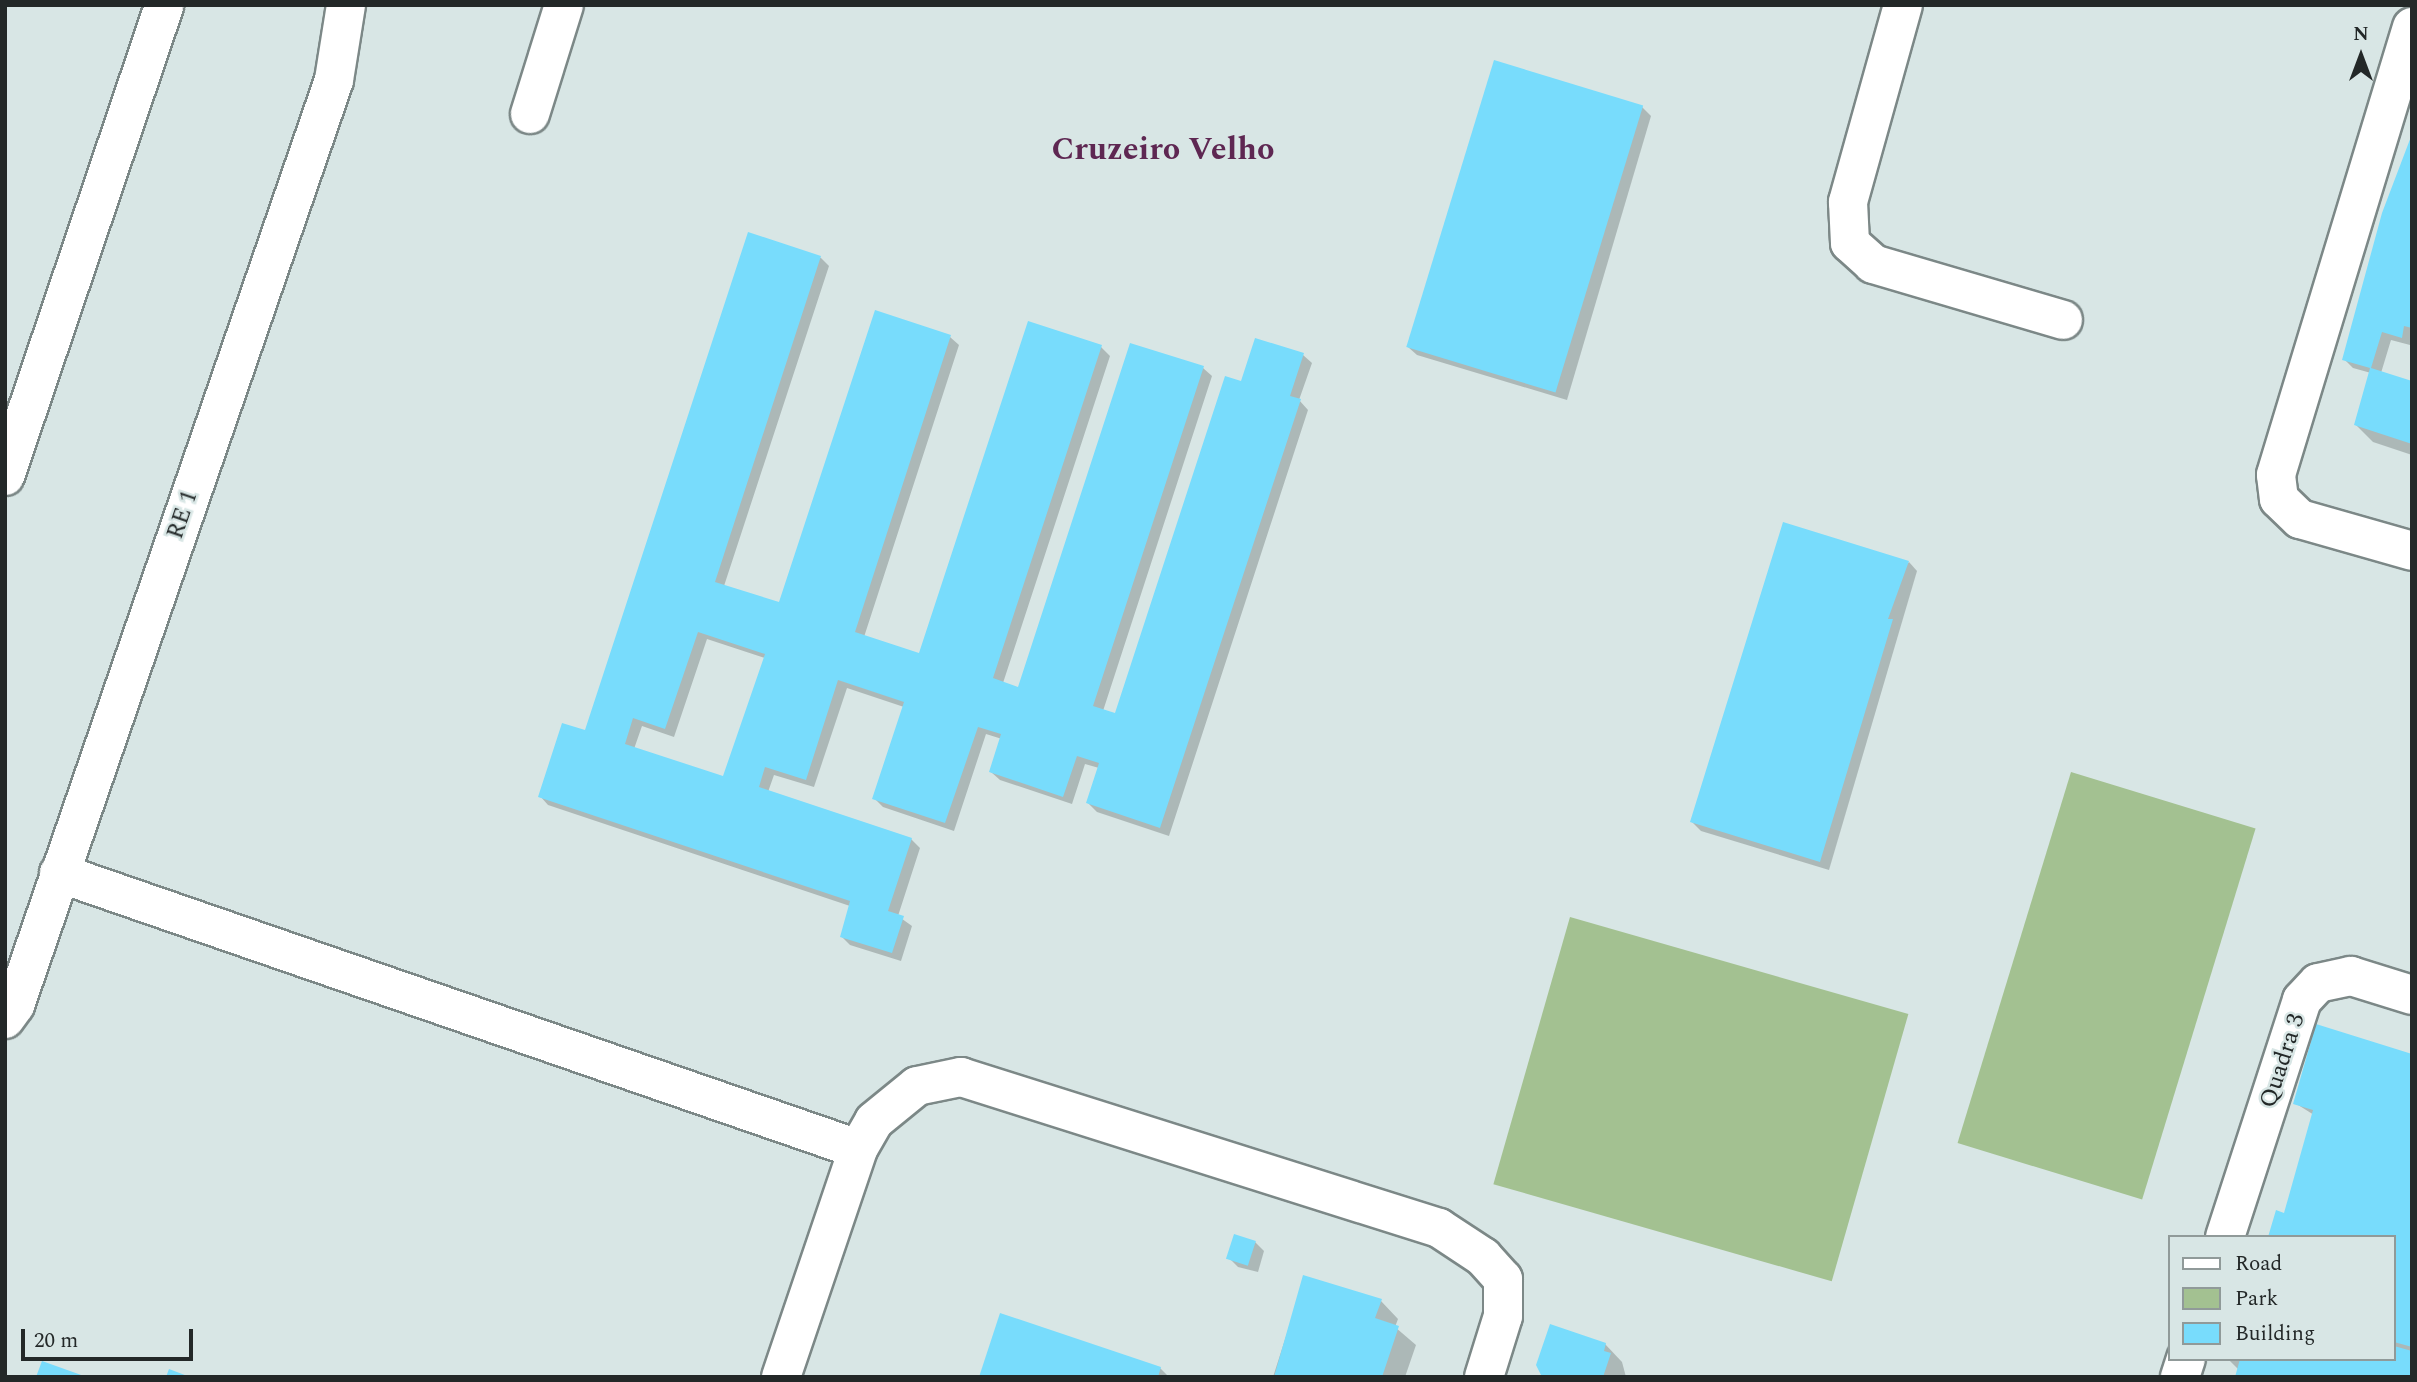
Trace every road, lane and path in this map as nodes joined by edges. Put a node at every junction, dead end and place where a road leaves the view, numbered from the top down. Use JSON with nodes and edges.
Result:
{"nodes":[{"id":1,"x":164,"y":5,"type":"edge"},
{"id":2,"x":564,"y":5,"type":"edge"},
{"id":3,"x":1903,"y":5,"type":"edge"},
{"id":4,"x":2390,"y":5,"type":"edge"},
{"id":5,"x":347,"y":6,"type":"edge"},
{"id":6,"x":2412,"y":11,"type":"edge"},
{"id":7,"x":2412,"y":27,"type":"edge"},
{"id":8,"x":530,"y":114,"type":"dead end"},
{"id":9,"x":2063,"y":320,"type":"dead end"},
{"id":10,"x":5,"y":476,"type":"edge"},
{"id":11,"x":2412,"y":551,"type":"edge"},
{"id":12,"x":60,"y":873,"type":"junction"},
{"id":13,"x":2412,"y":995,"type":"edge"},
{"id":14,"x":5,"y":1019,"type":"edge"},
{"id":15,"x":858,"y":1150,"type":"junction"},
{"id":16,"x":2226,"y":1235,"type":"edge"},
{"id":17,"x":781,"y":1377,"type":"edge"},
{"id":18,"x":1484,"y":1377,"type":"edge"}],
"edges":[{"from":1,"to":10,"type":"street"},
{"from":2,"to":8,"type":"street"},
{"from":3,"to":9,"type":"street"},
{"from":4,"to":6,"type":"street"},
{"from":5,"to":12,"type":"street","name":"RE 1"},
{"from":7,"to":11,"type":"street"},
{"from":12,"to":14,"type":"street","name":"RE 1"},
{"from":12,"to":15,"type":"street"},
{"from":13,"to":16,"type":"street","name":"Quadra 3"},
{"from":15,"to":17,"type":"street"},
{"from":15,"to":18,"type":"street"}]}
